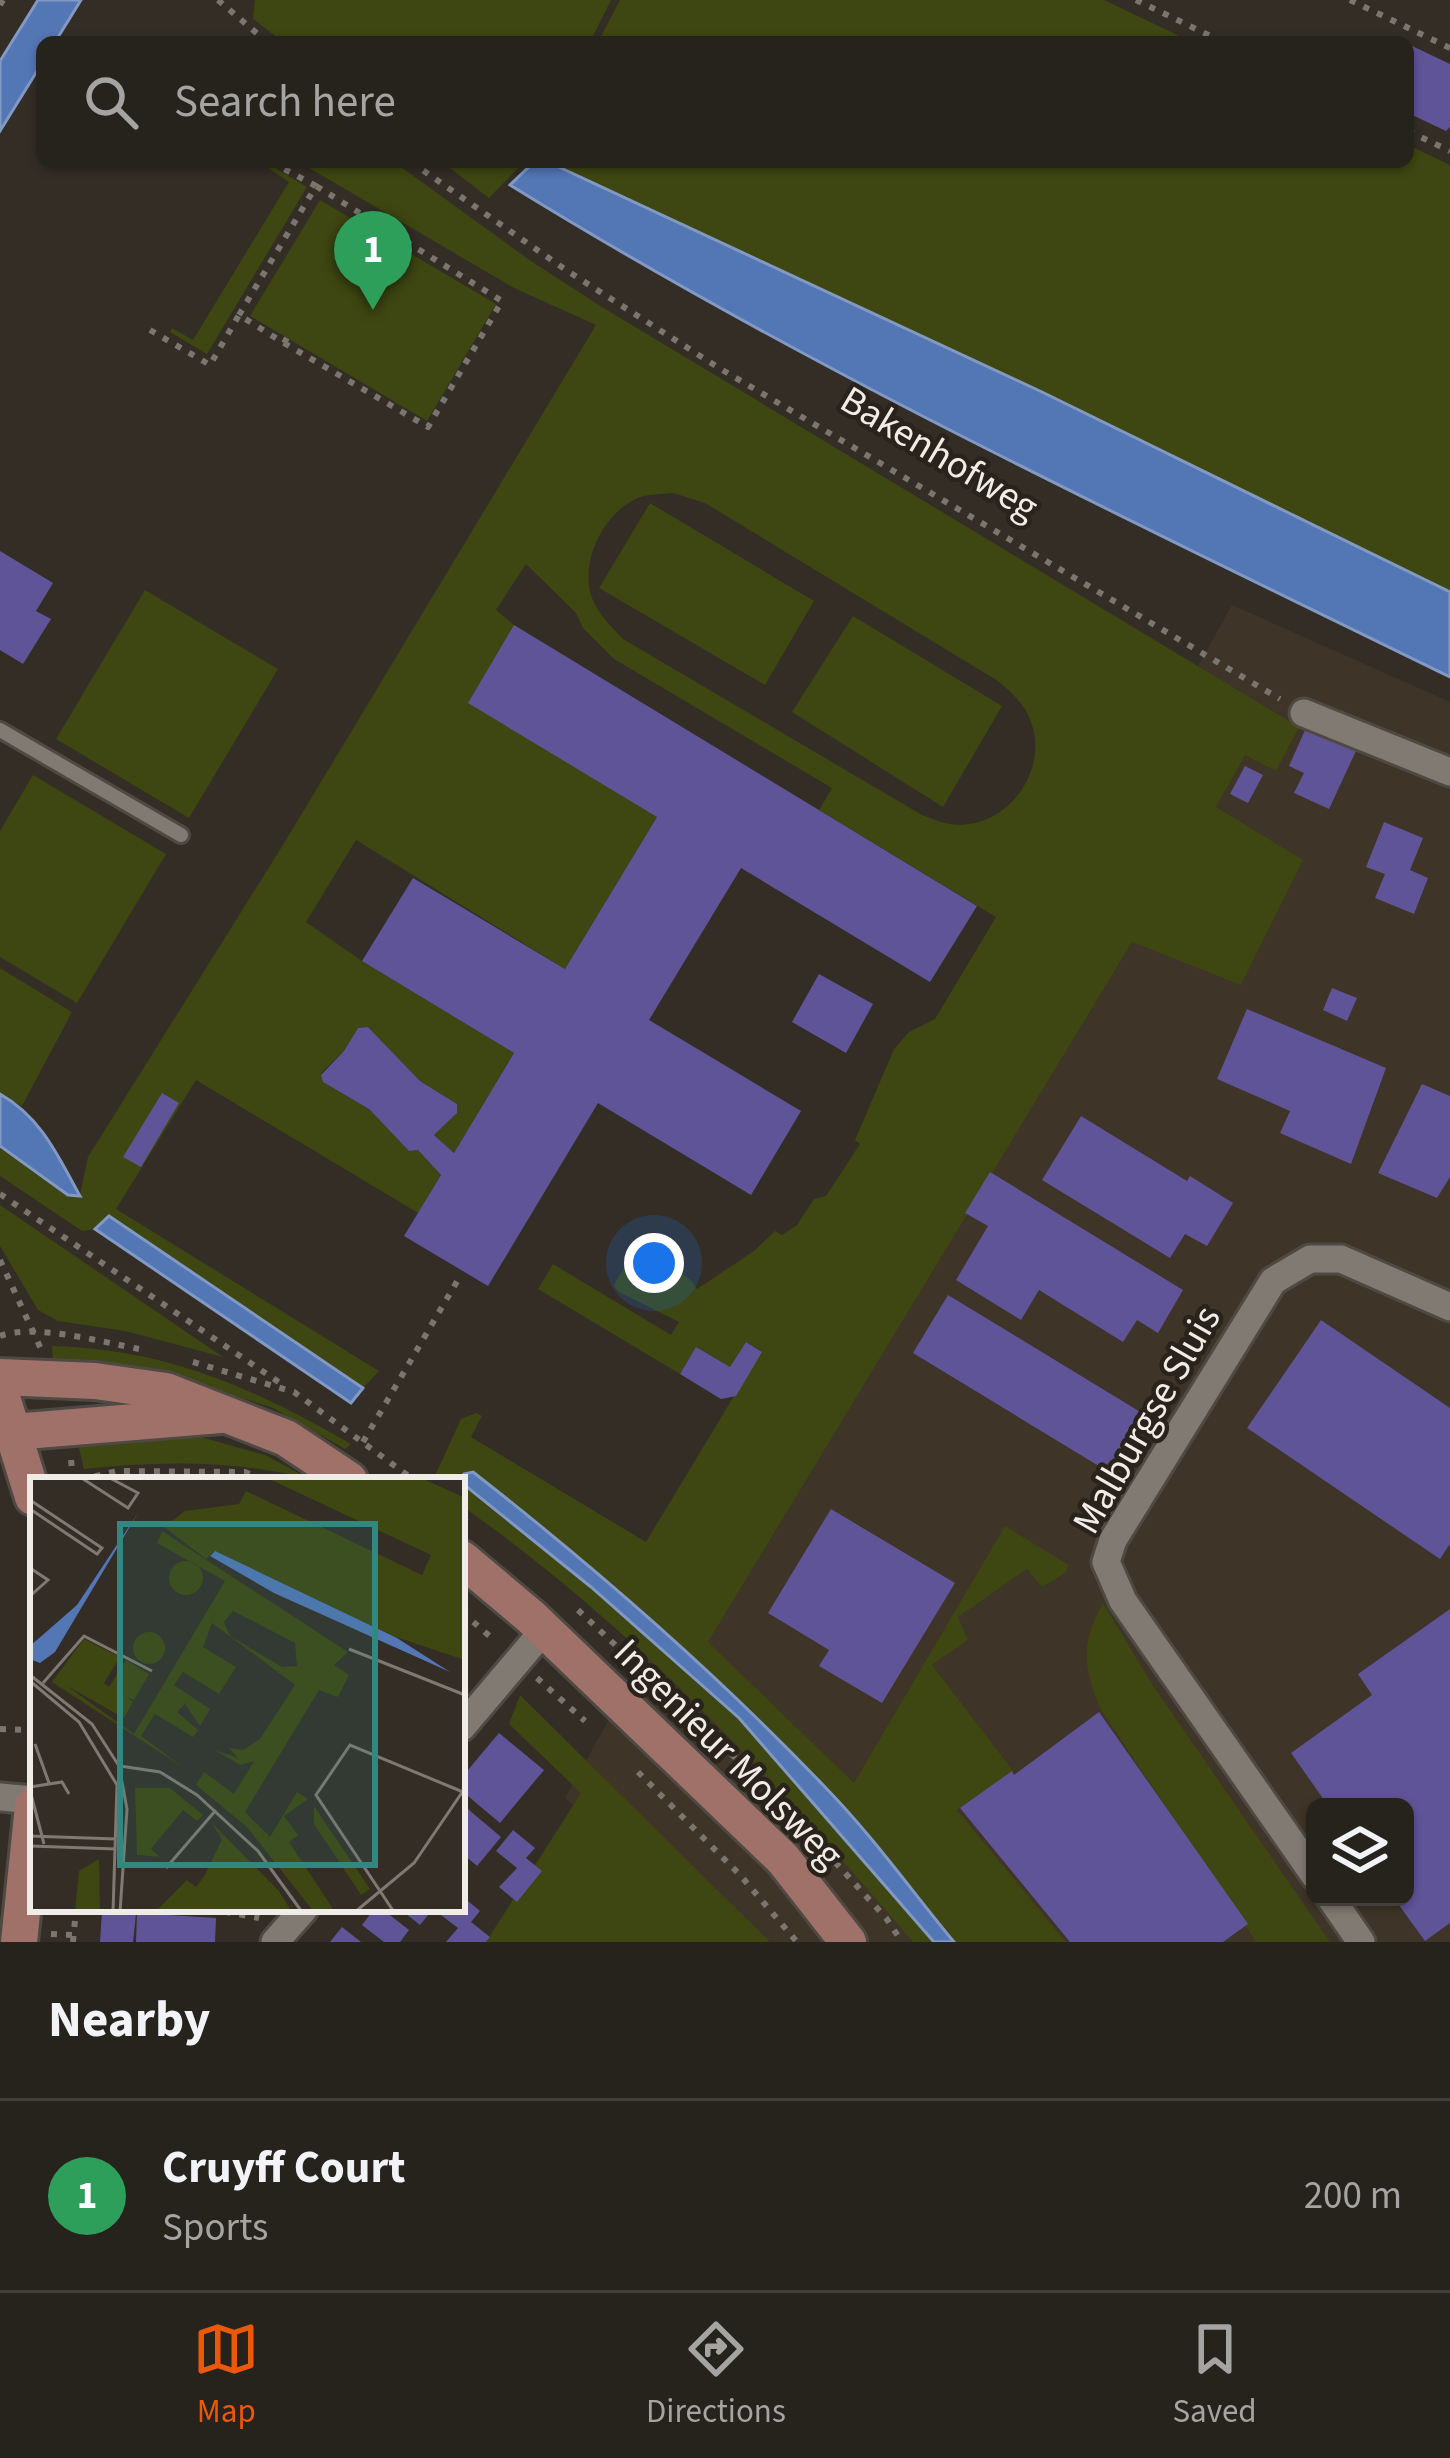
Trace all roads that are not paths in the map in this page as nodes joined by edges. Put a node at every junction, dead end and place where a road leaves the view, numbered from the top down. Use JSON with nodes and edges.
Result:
{"nodes":[{"id":1,"x":1304,"y":713,"type":"road end"},
{"id":2,"x":0,"y":730,"type":"edge"},
{"id":3,"x":1450,"y":772,"type":"edge"},
{"id":4,"x":181,"y":835,"type":"dead end"},
{"id":5,"x":1450,"y":1307,"type":"edge"},
{"id":6,"x":0,"y":1377,"type":"edge"},
{"id":7,"x":0,"y":1391,"type":"edge"},
{"id":8,"x":229,"y":1414,"type":"junction"},
{"id":9,"x":8,"y":1433,"type":"edge"},
{"id":10,"x":345,"y":1477,"type":"edge"},
{"id":11,"x":30,"y":1489,"type":"edge"},
{"id":12,"x":465,"y":1562,"type":"edge"},
{"id":13,"x":544,"y":1630,"type":"junction"},
{"id":14,"x":465,"y":1724,"type":"edge"},
{"id":15,"x":0,"y":1797,"type":"edge"},
{"id":16,"x":30,"y":1802,"type":"edge"},
{"id":17,"x":30,"y":1811,"type":"edge"},
{"id":18,"x":14,"y":1852,"type":"edge"},
{"id":19,"x":1306,"y":1863,"type":"edge"},
{"id":20,"x":1336,"y":1906,"type":"edge"},
{"id":21,"x":19,"y":1942,"type":"edge"},
{"id":22,"x":848,"y":1942,"type":"edge"},
{"id":23,"x":1361,"y":1942,"type":"edge"}],
"edges":[{"from":1,"to":3,"type":"street"},
{"from":2,"to":4,"type":"lane"},
{"from":5,"to":19,"type":"street","name":"Malburgse Sluis"},
{"from":6,"to":8,"type":"street"},
{"from":7,"to":9,"type":"street"},
{"from":8,"to":9,"type":"street"},
{"from":8,"to":10,"type":"street"},
{"from":9,"to":11,"type":"street"},
{"from":12,"to":13,"type":"street","name":"Ingenieur Molsweg"},
{"from":13,"to":14,"type":"street"},
{"from":13,"to":22,"type":"street","name":"Ingenieur Molsweg"},
{"from":15,"to":16,"type":"street"},
{"from":17,"to":18,"type":"street"},
{"from":18,"to":21,"type":"street"},
{"from":20,"to":23,"type":"street"}]}
